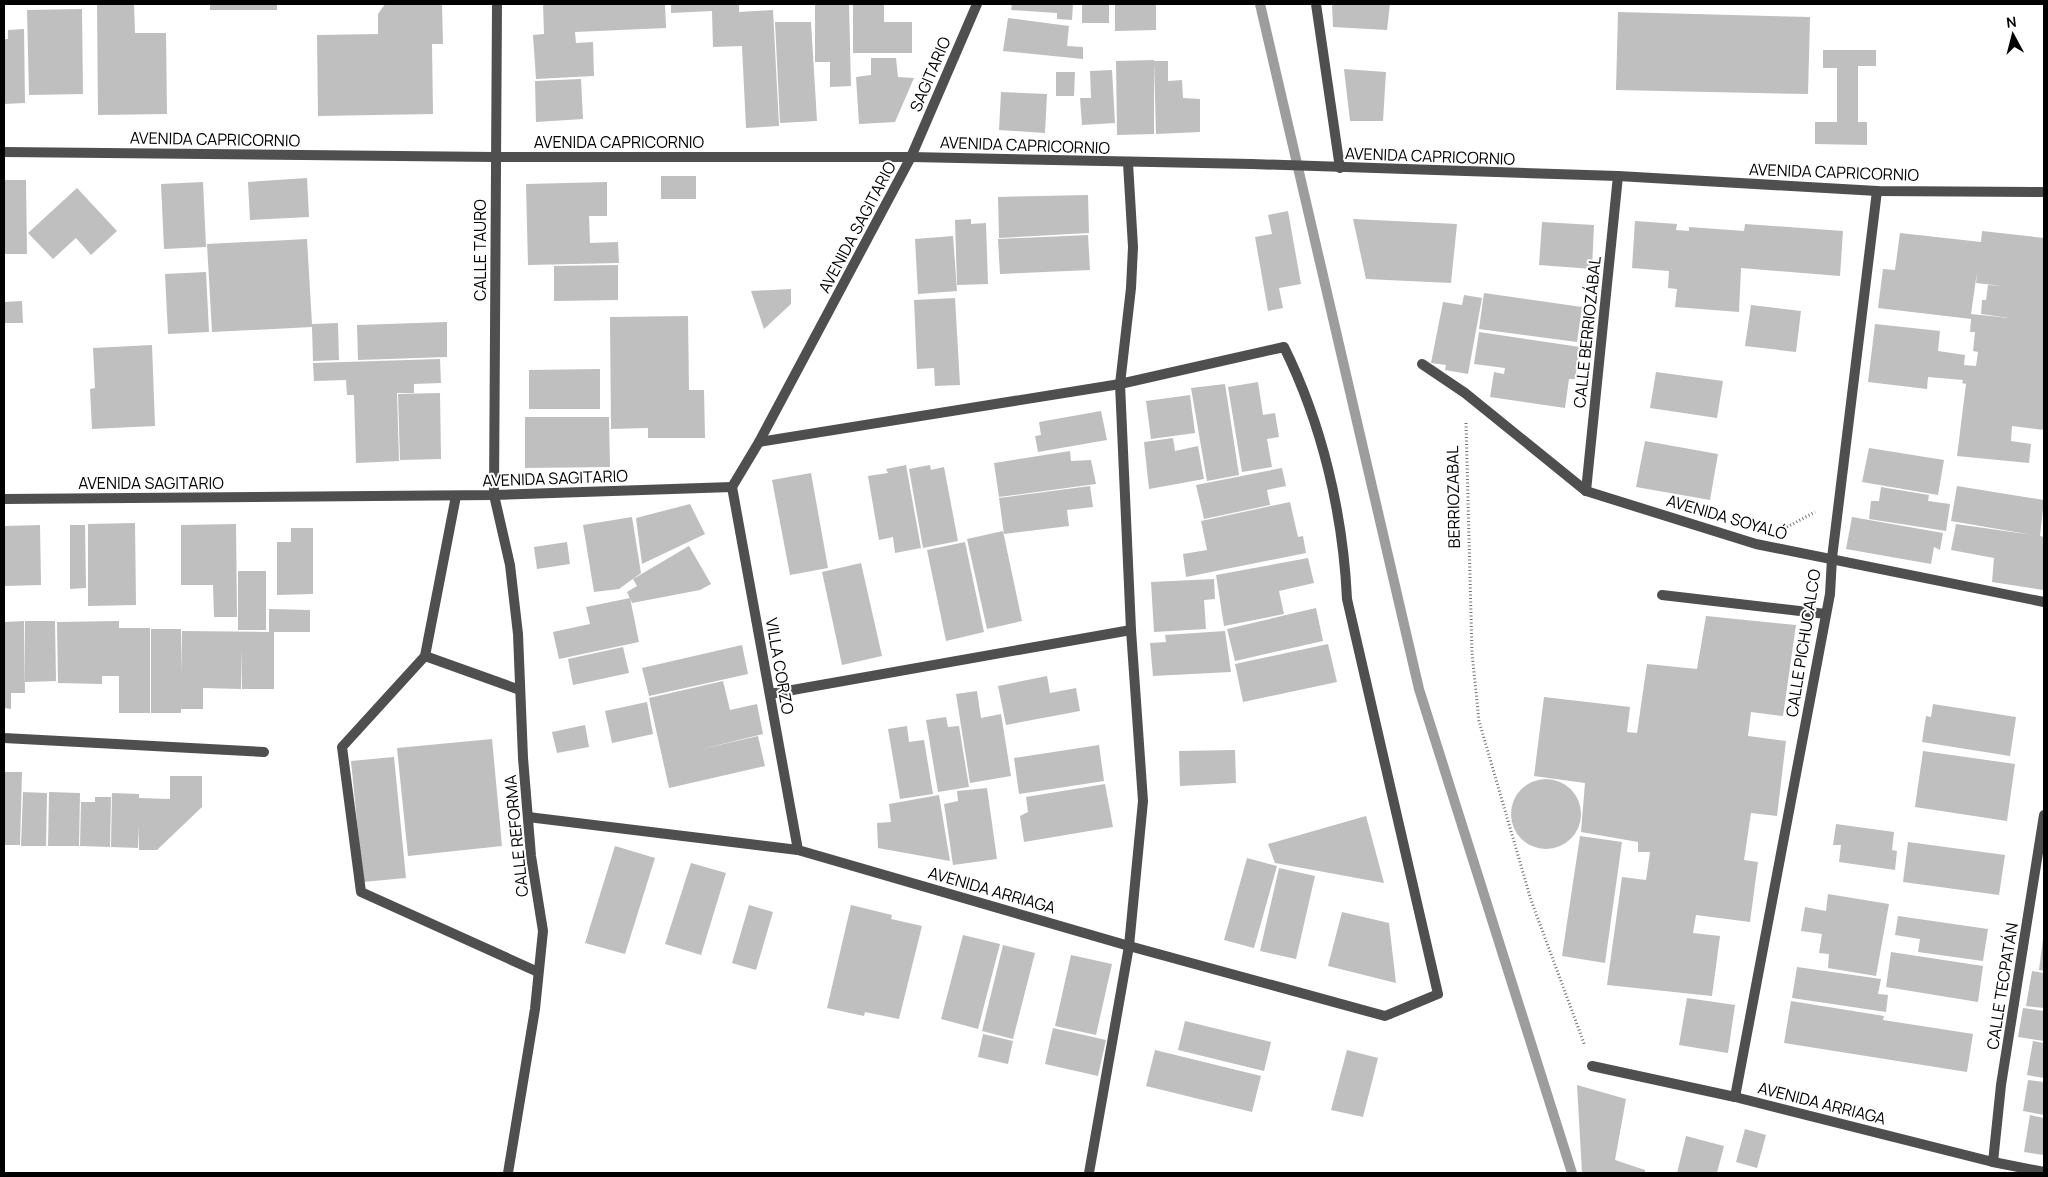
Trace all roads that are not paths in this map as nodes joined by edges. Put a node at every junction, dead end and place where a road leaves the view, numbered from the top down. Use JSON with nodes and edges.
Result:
{"nodes":[{"id":1,"x":498,"y":4,"type":"edge"},
{"id":2,"x":977,"y":4,"type":"edge"},
{"id":3,"x":1316,"y":4,"type":"edge"},
{"id":4,"x":4,"y":152,"type":"edge"},
{"id":5,"x":495,"y":157,"type":"junction"},
{"id":6,"x":911,"y":157,"type":"junction"},
{"id":7,"x":1128,"y":163,"type":"junction"},
{"id":8,"x":1340,"y":168,"type":"junction"},
{"id":9,"x":1618,"y":176,"type":"junction"},
{"id":10,"x":1878,"y":191,"type":"junction"},
{"id":11,"x":2044,"y":192,"type":"edge"},
{"id":12,"x":1422,"y":364,"type":"dead end"},
{"id":13,"x":1120,"y":384,"type":"junction"},
{"id":14,"x":759,"y":442,"type":"junction"},
{"id":15,"x":732,"y":488,"type":"junction"},
{"id":16,"x":1586,"y":490,"type":"junction"},
{"id":17,"x":456,"y":496,"type":"junction"},
{"id":18,"x":494,"y":496,"type":"junction"},
{"id":19,"x":4,"y":499,"type":"edge"},
{"id":20,"x":1832,"y":558,"type":"junction"},
{"id":21,"x":1662,"y":596,"type":"dead end"},
{"id":22,"x":2044,"y":602,"type":"edge"},
{"id":23,"x":1826,"y":614,"type":"junction"},
{"id":24,"x":1131,"y":630,"type":"junction"},
{"id":25,"x":425,"y":656,"type":"junction"},
{"id":26,"x":520,"y":690,"type":"junction"},
{"id":27,"x":770,"y":694,"type":"junction"},
{"id":28,"x":4,"y":738,"type":"edge"},
{"id":29,"x":264,"y":752,"type":"dead end"},
{"id":30,"x":528,"y":816,"type":"junction"},
{"id":31,"x":2044,"y":816,"type":"edge"},
{"id":32,"x":798,"y":850,"type":"junction"},
{"id":33,"x":1128,"y":946,"type":"junction"},
{"id":34,"x":538,"y":972,"type":"junction"},
{"id":35,"x":1592,"y":1066,"type":"road end"},
{"id":36,"x":1735,"y":1097,"type":"junction"},
{"id":37,"x":1993,"y":1162,"type":"junction"},
{"id":38,"x":2044,"y":1172,"type":"edge"},
{"id":39,"x":508,"y":1173,"type":"edge"},
{"id":40,"x":1089,"y":1173,"type":"edge"}],
"edges":[{"from":1,"to":5,"type":"street","name":"CALLE TAURO"},
{"from":2,"to":6,"type":"street","name":"SAGITARIO"},
{"from":3,"to":8,"type":"street"},
{"from":4,"to":5,"type":"street","name":"AVENIDA CAPRICORNIO"},
{"from":5,"to":6,"type":"street","name":"AVENIDA CAPRICORNIO"},
{"from":5,"to":18,"type":"street","name":"CALLE TAURO"},
{"from":6,"to":7,"type":"street","name":"AVENIDA CAPRICORNIO"},
{"from":6,"to":14,"type":"street","name":"AVENIDA SAGITARIO"},
{"from":7,"to":8,"type":"street","name":"AVENIDA CAPRICORNIO"},
{"from":7,"to":13,"type":"street"},
{"from":8,"to":9,"type":"street","name":"AVENIDA CAPRICORNIO"},
{"from":9,"to":10,"type":"street","name":"AVENIDA CAPRICORNIO"},
{"from":9,"to":16,"type":"street","name":"CALLE BERRIOZÁBAL"},
{"from":10,"to":11,"type":"street","name":"AVENIDA CAPRICORNIO"},
{"from":10,"to":20,"type":"street","name":"CALLE PICHUCALCO"},
{"from":12,"to":16,"type":"street","name":"AVENIDA SOYALÓ"},
{"from":13,"to":14,"type":"street"},
{"from":13,"to":24,"type":"street"},
{"from":13,"to":33,"type":"street","name":"AVENIDA ARRIAGA"},
{"from":14,"to":15,"type":"street","name":"AVENIDA SAGITARIO"},
{"from":15,"to":18,"type":"street","name":"AVENIDA SAGITARIO"},
{"from":15,"to":27,"type":"street","name":"VILLA CORZO"},
{"from":16,"to":20,"type":"street","name":"AVENIDA SOYALÓ"},
{"from":17,"to":18,"type":"street","name":"AVENIDA SAGITARIO"},
{"from":17,"to":19,"type":"street","name":"AVENIDA SAGITARIO"},
{"from":17,"to":25,"type":"street"},
{"from":18,"to":26,"type":"street","name":"CALLE REFORMA"},
{"from":20,"to":22,"type":"street","name":"AVENIDA SOYALÓ"},
{"from":20,"to":23,"type":"street","name":"CALLE PICHUCALCO"},
{"from":21,"to":23,"type":"street"},
{"from":23,"to":36,"type":"street","name":"CALLE PICHUCALCO"},
{"from":24,"to":27,"type":"street"},
{"from":24,"to":33,"type":"street"},
{"from":25,"to":26,"type":"street"},
{"from":25,"to":34,"type":"street"},
{"from":26,"to":30,"type":"street","name":"CALLE REFORMA"},
{"from":27,"to":32,"type":"street","name":"VILLA CORZO"},
{"from":28,"to":29,"type":"street"},
{"from":30,"to":32,"type":"street","name":"AVENIDA ARRIAGA"},
{"from":30,"to":34,"type":"street","name":"CALLE REFORMA"},
{"from":31,"to":37,"type":"street","name":"CALLE TECPATÁN"},
{"from":32,"to":33,"type":"street","name":"AVENIDA ARRIAGA"},
{"from":33,"to":40,"type":"street"},
{"from":34,"to":39,"type":"street","name":"CALLE REFORMA"},
{"from":35,"to":36,"type":"street","name":"AVENIDA ARRIAGA"},
{"from":36,"to":37,"type":"street","name":"AVENIDA ARRIAGA"},
{"from":37,"to":38,"type":"street","name":"AVENIDA ARRIAGA"}]}
